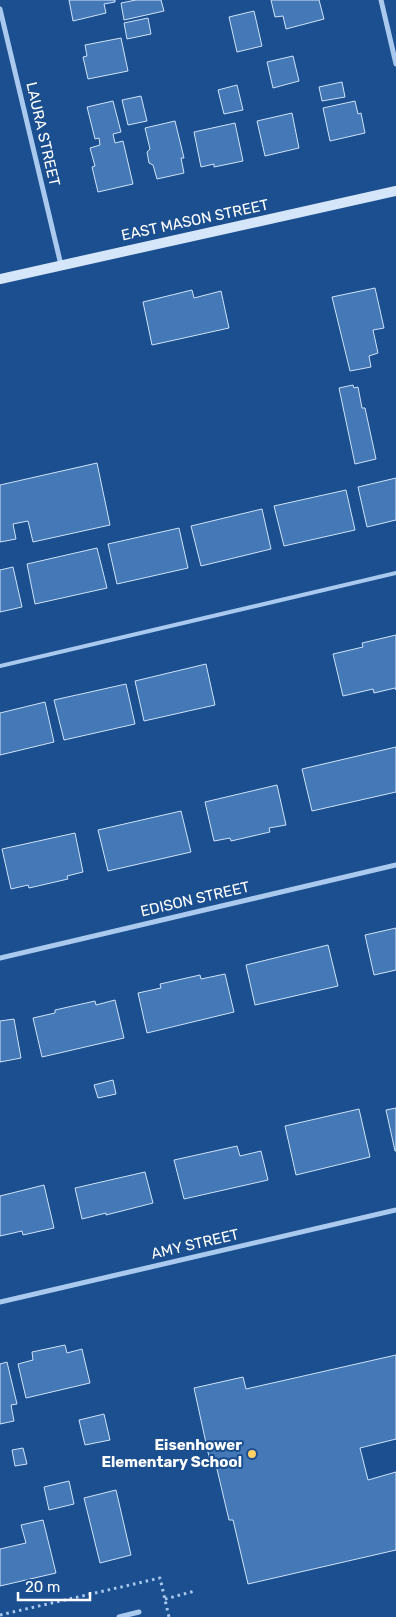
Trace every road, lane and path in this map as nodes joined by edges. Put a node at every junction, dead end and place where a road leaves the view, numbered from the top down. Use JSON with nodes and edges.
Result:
{"nodes":[{"id":1,"x":381,"y":0,"type":"edge"},
{"id":2,"x":0,"y":9,"type":"edge"},
{"id":3,"x":396,"y":64,"type":"edge"},
{"id":4,"x":396,"y":191,"type":"edge"},
{"id":5,"x":61,"y":265,"type":"junction"},
{"id":6,"x":0,"y":279,"type":"edge"},
{"id":7,"x":396,"y":573,"type":"edge"},
{"id":8,"x":0,"y":666,"type":"edge"},
{"id":9,"x":396,"y":865,"type":"edge"},
{"id":10,"x":0,"y":958,"type":"edge"},
{"id":11,"x":396,"y":1210,"type":"edge"},
{"id":12,"x":0,"y":1302,"type":"edge"},
{"id":13,"x":194,"y":1591,"type":"dead end"},
{"id":14,"x":165,"y":1599,"type":"junction"},
{"id":15,"x":139,"y":1612,"type":"dead end"},
{"id":16,"x":0,"y":1615,"type":"edge"},
{"id":17,"x":119,"y":1617,"type":"edge"},
{"id":18,"x":169,"y":1617,"type":"edge"}],
"edges":[{"from":1,"to":3,"type":"street"},
{"from":2,"to":5,"type":"street","name":"LAURA STREET"},
{"from":4,"to":5,"type":"main road","name":"EAST MASON STREET"},
{"from":5,"to":6,"type":"main road","name":"EAST MASON STREET"},
{"from":7,"to":8,"type":"lane"},
{"from":9,"to":10,"type":"street","name":"EDISON STREET"},
{"from":11,"to":12,"type":"street","name":"AMY STREET"},
{"from":13,"to":14,"type":"path"},
{"from":14,"to":16,"type":"path"},
{"from":14,"to":18,"type":"path"},
{"from":15,"to":17,"type":"street"}]}
